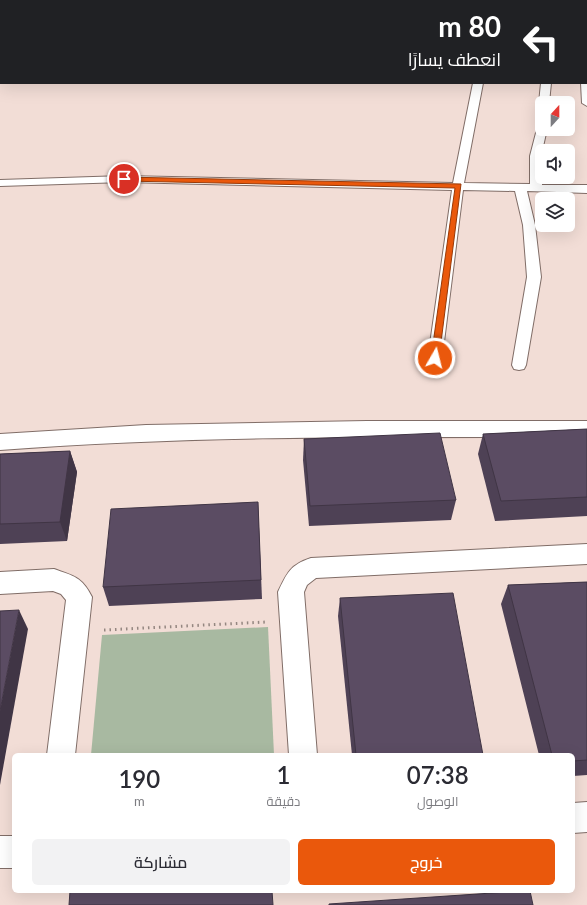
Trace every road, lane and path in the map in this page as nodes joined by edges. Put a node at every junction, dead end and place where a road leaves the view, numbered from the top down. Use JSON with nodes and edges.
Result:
{"nodes":[{"id":1,"x":478,"y":84,"type":"edge"},
{"id":2,"x":546,"y":84,"type":"edge"},
{"id":3,"x":586,"y":84,"type":"edge"},
{"id":4,"x":545,"y":96,"type":"edge"},
{"id":5,"x":587,"y":103,"type":"edge"},
{"id":6,"x":540,"y":136,"type":"edge"},
{"id":7,"x":0,"y":183,"type":"edge"},
{"id":8,"x":458,"y":186,"type":"junction"},
{"id":9,"x":520,"y":187,"type":"junction"},
{"id":10,"x":536,"y":187,"type":"junction"},
{"id":11,"x":587,"y":189,"type":"edge"},
{"id":12,"x":435,"y":358,"type":"dead end"},
{"id":13,"x":519,"y":365,"type":"dead end"},
{"id":14,"x":587,"y":429,"type":"edge"},
{"id":15,"x":0,"y":442,"type":"edge"},
{"id":16,"x":587,"y":554,"type":"edge"},
{"id":17,"x":0,"y":583,"type":"edge"},
{"id":18,"x":293,"y":620,"type":"junction"},
{"id":19,"x":75,"y":631,"type":"junction"},
{"id":20,"x":61,"y":753,"type":"edge"},
{"id":21,"x":303,"y":753,"type":"edge"},
{"id":22,"x":587,"y":817,"type":"edge"},
{"id":23,"x":575,"y":818,"type":"edge"},
{"id":24,"x":0,"y":852,"type":"edge"},
{"id":25,"x":12,"y":852,"type":"edge"}],
"edges":[{"from":1,"to":8,"type":"lane"},
{"from":2,"to":4,"type":"lane"},
{"from":3,"to":5,"type":"lane"},
{"from":6,"to":10,"type":"lane"},
{"from":7,"to":8,"type":"lane"},
{"from":8,"to":9,"type":"lane"},
{"from":8,"to":12,"type":"lane"},
{"from":9,"to":10,"type":"lane"},
{"from":9,"to":13,"type":"lane"},
{"from":10,"to":11,"type":"lane"},
{"from":14,"to":15,"type":"street"},
{"from":16,"to":18,"type":"street"},
{"from":17,"to":19,"type":"street"},
{"from":18,"to":19,"type":"path"},
{"from":18,"to":21,"type":"street"},
{"from":19,"to":20,"type":"street"},
{"from":22,"to":23,"type":"street"},
{"from":24,"to":25,"type":"street"}]}
